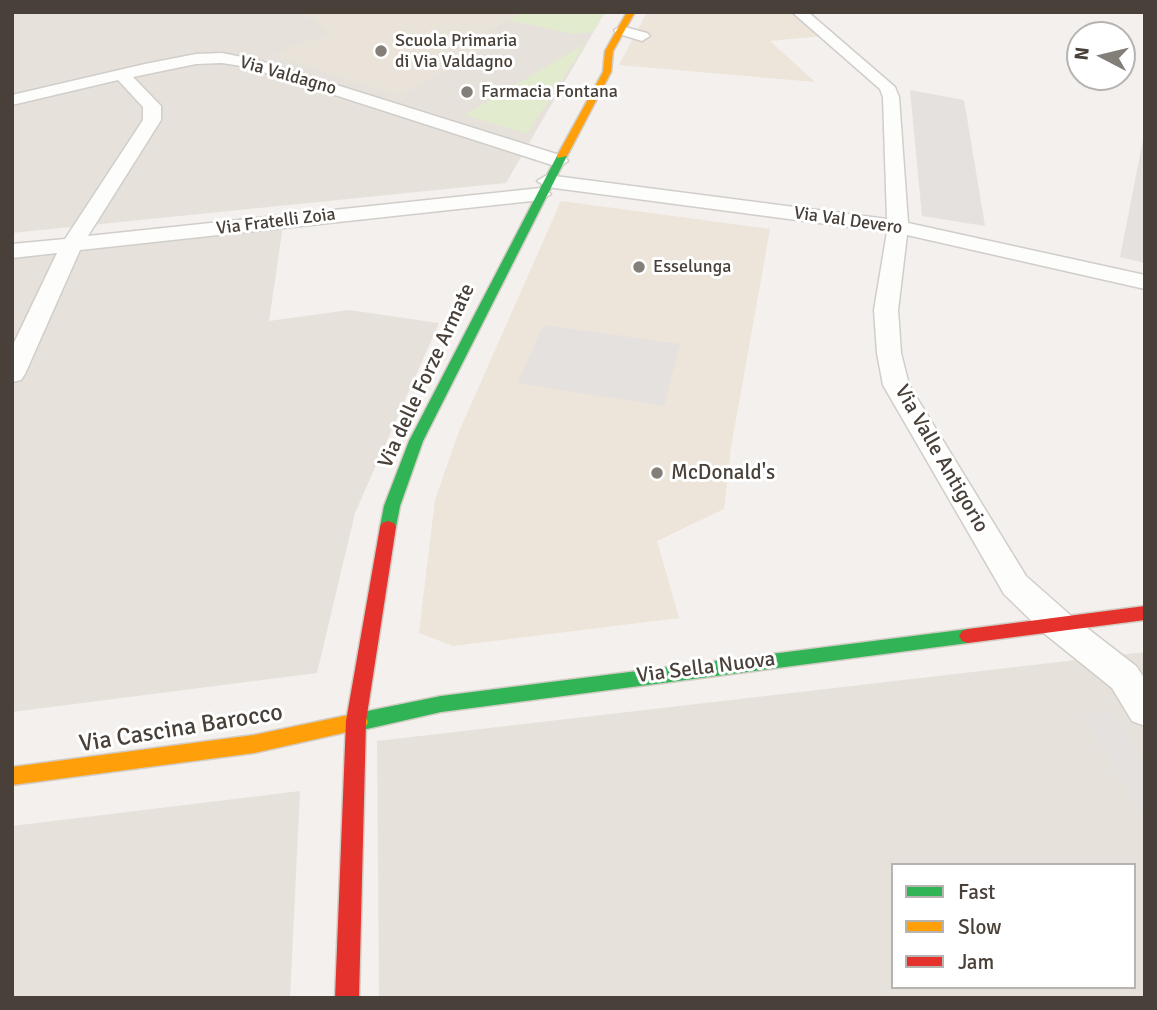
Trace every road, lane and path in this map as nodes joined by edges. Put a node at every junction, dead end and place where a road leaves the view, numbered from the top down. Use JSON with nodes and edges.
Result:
{"nodes":[{"id":1,"x":631,"y":12,"type":"edge"},
{"id":2,"x":799,"y":12,"type":"edge"},
{"id":3,"x":621,"y":30,"type":"junction"},
{"id":4,"x":645,"y":30,"type":"joint"},
{"id":5,"x":607,"y":72,"type":"junction"},
{"id":6,"x":122,"y":75,"type":"junction"},
{"id":7,"x":12,"y":100,"type":"edge"},
{"id":8,"x":559,"y":161,"type":"junction"},
{"id":9,"x":544,"y":187,"type":"junction"},
{"id":10,"x":898,"y":227,"type":"junction"},
{"id":11,"x":71,"y":246,"type":"junction"},
{"id":12,"x":12,"y":251,"type":"edge"},
{"id":13,"x":1145,"y":282,"type":"edge"},
{"id":14,"x":12,"y":374,"type":"edge"},
{"id":15,"x":1145,"y":613,"type":"edge"},
{"id":16,"x":1057,"y":624,"type":"junction"},
{"id":17,"x":1145,"y":710,"type":"edge"},
{"id":18,"x":356,"y":722,"type":"junction"},
{"id":19,"x":12,"y":776,"type":"edge"},
{"id":20,"x":347,"y":998,"type":"edge"}],
"edges":[{"from":1,"to":3,"type":"street","name":"Via delle Forze Armate"},
{"from":2,"to":10,"type":"street","name":"Via Valle Antigorio"},
{"from":3,"to":4,"type":"street"},
{"from":3,"to":5,"type":"street","name":"Via delle Forze Armate"},
{"from":4,"to":5,"type":"street"},
{"from":5,"to":8,"type":"street","name":"Via delle Forze Armate"},
{"from":6,"to":7,"type":"street","name":"Via Valdagno"},
{"from":6,"to":8,"type":"street","name":"Via Valdagno"},
{"from":6,"to":11,"type":"street"},
{"from":8,"to":9,"type":"street","name":"Via delle Forze Armate"},
{"from":9,"to":10,"type":"street","name":"Via Val Devero"},
{"from":9,"to":11,"type":"street","name":"Via Fratelli Zoia"},
{"from":9,"to":18,"type":"street","name":"Via delle Forze Armate"},
{"from":10,"to":13,"type":"street","name":"Via Val Devero"},
{"from":10,"to":16,"type":"street","name":"Via Valle Antigorio"},
{"from":11,"to":12,"type":"street","name":"Via Fratelli Zoia"},
{"from":11,"to":14,"type":"street"},
{"from":15,"to":16,"type":"street","name":"Via Sella Nuova"},
{"from":16,"to":17,"type":"street"},
{"from":16,"to":18,"type":"street","name":"Via Sella Nuova"},
{"from":18,"to":19,"type":"street","name":"Via Cascina Barocco"},
{"from":18,"to":20,"type":"street","name":"Via delle Forze Armate"}]}
